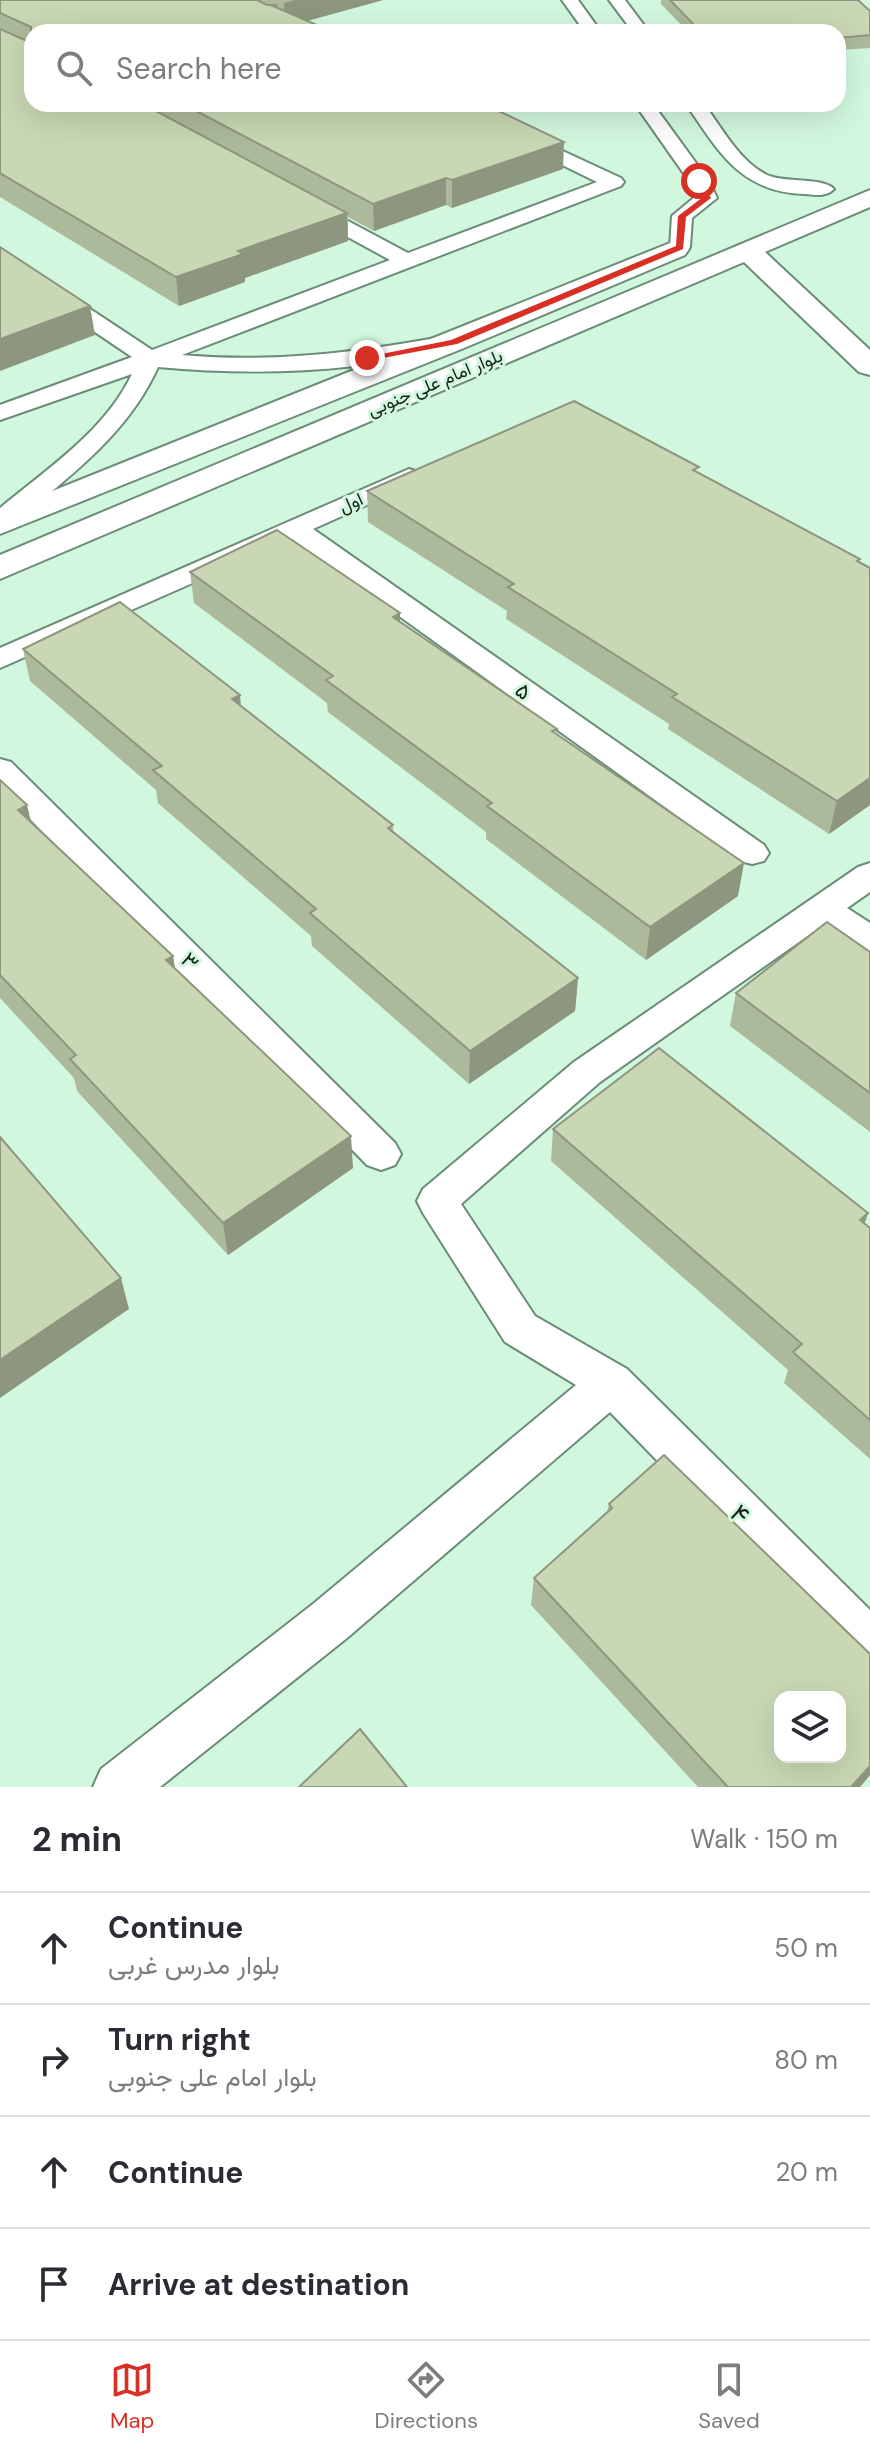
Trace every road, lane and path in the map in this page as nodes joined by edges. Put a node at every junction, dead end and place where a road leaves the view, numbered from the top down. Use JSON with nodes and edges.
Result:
{"nodes":[{"id":1,"x":570,"y":0,"type":"edge"},
{"id":2,"x":617,"y":0,"type":"edge"},
{"id":3,"x":587,"y":24,"type":"edge"},
{"id":4,"x":635,"y":24,"type":"edge"},
{"id":5,"x":463,"y":112,"type":"edge"},
{"id":6,"x":650,"y":112,"type":"edge"},
{"id":7,"x":701,"y":112,"type":"edge"},
{"id":8,"x":870,"y":170,"type":"edge"},
{"id":9,"x":824,"y":189,"type":"junction"},
{"id":10,"x":870,"y":198,"type":"edge"},
{"id":11,"x":298,"y":201,"type":"edge"},
{"id":12,"x":680,"y":247,"type":"junction"},
{"id":13,"x":747,"y":250,"type":"junction"},
{"id":14,"x":0,"y":258,"type":"edge"},
{"id":15,"x":407,"y":261,"type":"junction"},
{"id":16,"x":462,"y":338,"type":"junction"},
{"id":17,"x":506,"y":353,"type":"junction"},
{"id":18,"x":150,"y":359,"type":"junction"},
{"id":19,"x":870,"y":366,"type":"edge"},
{"id":20,"x":0,"y":413,"type":"edge"},
{"id":21,"x":434,"y":466,"type":"edge"},
{"id":22,"x":0,"y":523,"type":"edge"},
{"id":23,"x":294,"y":528,"type":"junction"},
{"id":24,"x":0,"y":568,"type":"edge"},
{"id":25,"x":0,"y":659,"type":"edge"},
{"id":26,"x":0,"y":769,"type":"edge"},
{"id":27,"x":752,"y":853,"type":"dead end"},
{"id":28,"x":870,"y":875,"type":"edge"},
{"id":29,"x":823,"y":908,"type":"junction"},
{"id":30,"x":870,"y":941,"type":"edge"},
{"id":31,"x":381,"y":1154,"type":"dead end"},
{"id":32,"x":611,"y":1383,"type":"junction"},
{"id":33,"x":870,"y":1645,"type":"edge"},
{"id":34,"x":119,"y":1787,"type":"edge"}],
"edges":[{"from":1,"to":3,"type":"street"},
{"from":2,"to":4,"type":"street"},
{"from":5,"to":15,"type":"street"},
{"from":6,"to":12,"type":"street"},
{"from":7,"to":9,"type":"street"},
{"from":8,"to":9,"type":"main road","name":"بلوار امام علی جنوبی"},
{"from":9,"to":12,"type":"main road","name":"بلوار امام علی جنوبی"},
{"from":10,"to":13,"type":"main road","name":"بلوار امام علی جنوبی"},
{"from":11,"to":15,"type":"street"},
{"from":12,"to":16,"type":"main road","name":"بلوار امام علی جنوبی"},
{"from":13,"to":17,"type":"main road","name":"بلوار امام علی جنوبی"},
{"from":13,"to":19,"type":"main road"},
{"from":14,"to":18,"type":"street"},
{"from":15,"to":18,"type":"street"},
{"from":16,"to":17,"type":"main road"},
{"from":16,"to":18,"type":"street"},
{"from":16,"to":22,"type":"main road","name":"بلوار امام علی جنوبی"},
{"from":17,"to":24,"type":"main road","name":"بلوار امام علی جنوبی"},
{"from":18,"to":20,"type":"street"},
{"from":18,"to":22,"type":"street"},
{"from":21,"to":23,"type":"street","name":"اول"},
{"from":23,"to":25,"type":"street","name":"اول"},
{"from":23,"to":27,"type":"street","name":"۵"},
{"from":26,"to":31,"type":"street","name":"۳"},
{"from":28,"to":29,"type":"street"},
{"from":29,"to":30,"type":"street"},
{"from":29,"to":32,"type":"street","name":"۴"},
{"from":32,"to":33,"type":"street","name":"۴"},
{"from":32,"to":34,"type":"street"}]}
